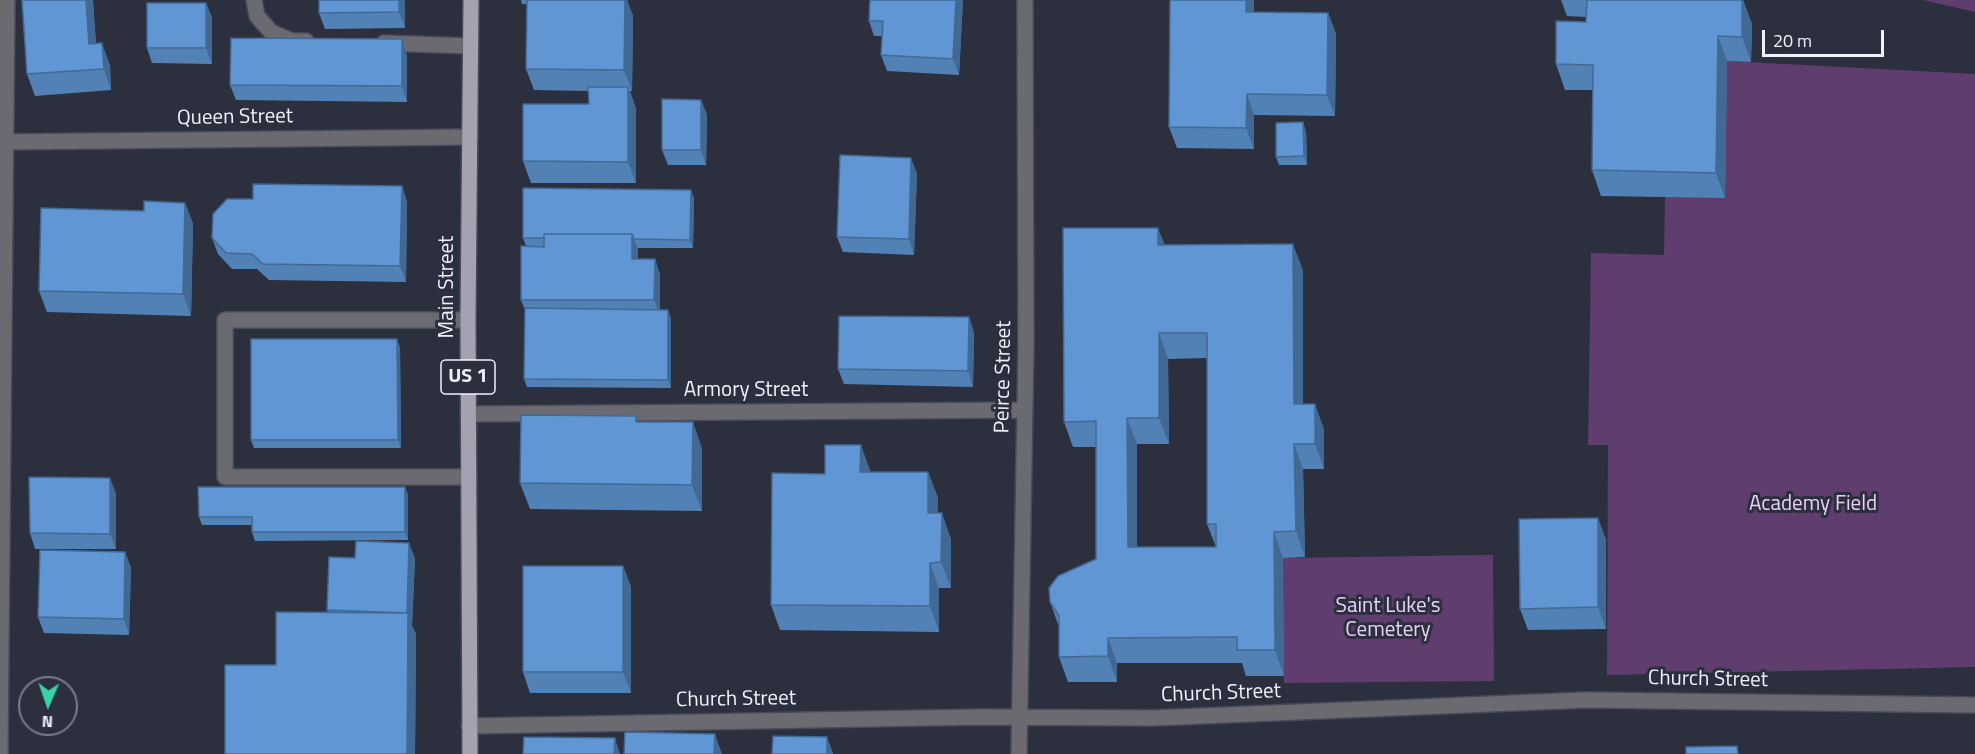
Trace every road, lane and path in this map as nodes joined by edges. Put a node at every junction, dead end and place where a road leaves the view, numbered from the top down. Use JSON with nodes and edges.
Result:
{"nodes":[{"id":1,"x":7,"y":0,"type":"edge"},
{"id":2,"x":254,"y":0,"type":"edge"},
{"id":3,"x":471,"y":0,"type":"edge"},
{"id":4,"x":1025,"y":0,"type":"edge"},
{"id":5,"x":327,"y":42,"type":"edge"},
{"id":6,"x":373,"y":43,"type":"edge"},
{"id":7,"x":470,"y":46,"type":"junction"},
{"id":8,"x":470,"y":137,"type":"junction"},
{"id":9,"x":3,"y":142,"type":"edge"},
{"id":10,"x":468,"y":320,"type":"junction"},
{"id":11,"x":1024,"y":410,"type":"junction"},
{"id":12,"x":468,"y":414,"type":"junction"},
{"id":13,"x":469,"y":477,"type":"junction"},
{"id":14,"x":1975,"y":705,"type":"edge"},
{"id":15,"x":1018,"y":717,"type":"junction"},
{"id":16,"x":470,"y":726,"type":"junction"},
{"id":17,"x":0,"y":754,"type":"edge"},
{"id":18,"x":470,"y":754,"type":"edge"},
{"id":19,"x":1019,"y":754,"type":"edge"}],
"edges":[{"from":1,"to":9,"type":"street"},
{"from":2,"to":5,"type":"street"},
{"from":3,"to":7,"type":"main road","name":"Main Street","number":"US 1"},
{"from":4,"to":11,"type":"street","name":"Peirce Street"},
{"from":6,"to":7,"type":"street"},
{"from":7,"to":8,"type":"main road","name":"Main Street","number":"US 1"},
{"from":8,"to":9,"type":"street","name":"Queen Street"},
{"from":8,"to":10,"type":"main road","name":"Main Street","number":"US 1"},
{"from":9,"to":17,"type":"street"},
{"from":10,"to":12,"type":"main road","name":"Main Street","number":"US 1"},
{"from":10,"to":13,"type":"street"},
{"from":11,"to":12,"type":"street","name":"Armory Street"},
{"from":11,"to":15,"type":"street","name":"Peirce Street"},
{"from":12,"to":13,"type":"main road","name":"Main Street","number":"US 1"},
{"from":13,"to":16,"type":"main road","name":"Main Street","number":"US 1"},
{"from":14,"to":15,"type":"street","name":"Church Street"},
{"from":15,"to":16,"type":"street","name":"Church Street"},
{"from":15,"to":19,"type":"street","name":"Peirce Street"},
{"from":16,"to":18,"type":"main road","name":"Main Street","number":"US 1"}]}
